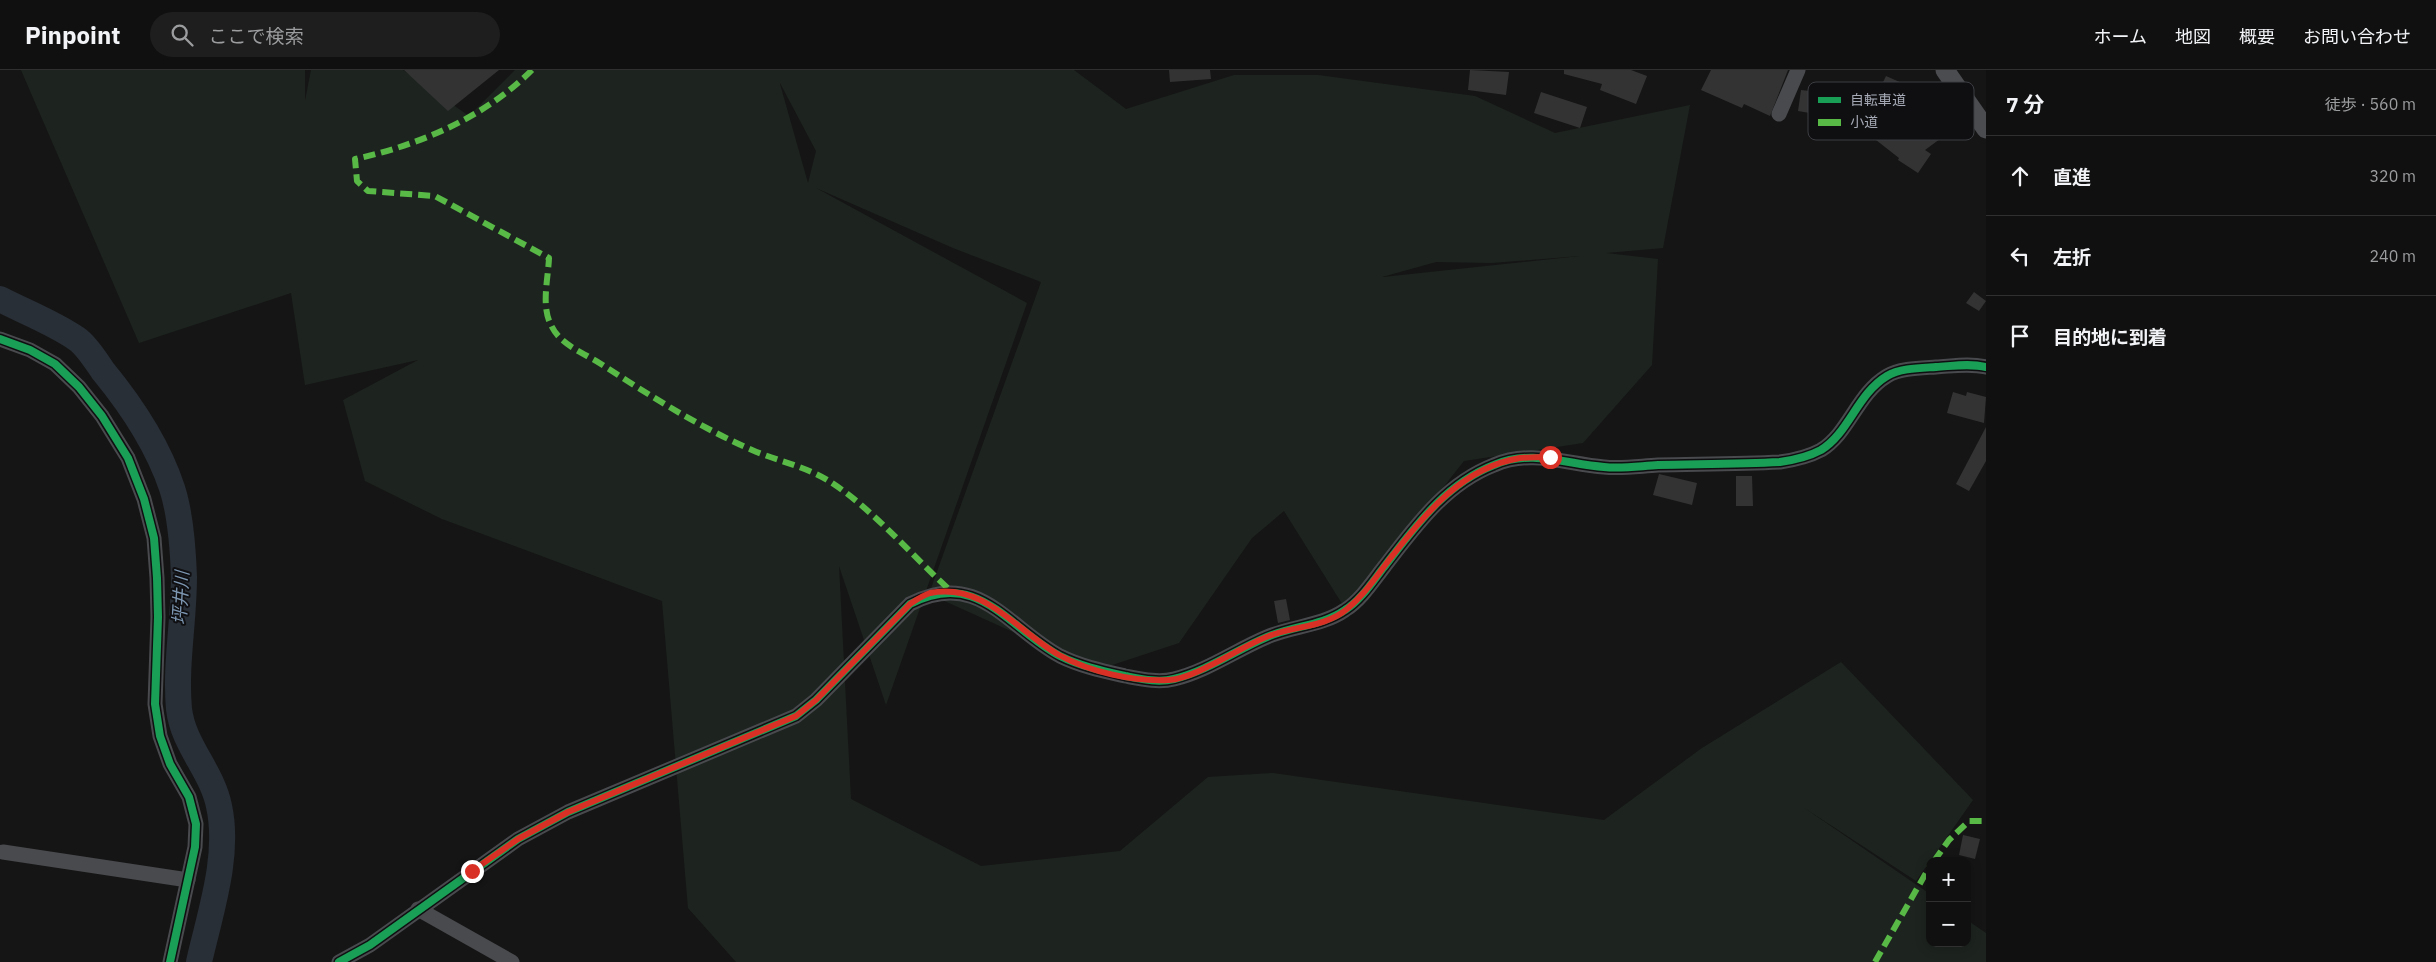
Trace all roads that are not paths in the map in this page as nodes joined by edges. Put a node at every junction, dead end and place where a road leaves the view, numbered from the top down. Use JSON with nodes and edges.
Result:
{"nodes":[{"id":1,"x":1798,"y":70,"type":"edge"},
{"id":2,"x":1945,"y":70,"type":"edge"},
{"id":3,"x":1953,"y":82,"type":"edge"},
{"id":4,"x":1974,"y":111,"type":"edge"},
{"id":5,"x":1778,"y":114,"type":"dead end"},
{"id":6,"x":1986,"y":128,"type":"edge"},
{"id":7,"x":0,"y":339,"type":"edge"},
{"id":8,"x":1986,"y":367,"type":"edge"},
{"id":9,"x":3,"y":852,"type":"dead end"},
{"id":10,"x":188,"y":880,"type":"junction"},
{"id":11,"x":418,"y":909,"type":"junction"},
{"id":12,"x":170,"y":962,"type":"edge"},
{"id":13,"x":339,"y":962,"type":"edge"},
{"id":14,"x":512,"y":962,"type":"edge"}],
"edges":[{"from":1,"to":5,"type":"street"},
{"from":2,"to":3,"type":"main road"},
{"from":4,"to":6,"type":"main road"},
{"from":7,"to":10,"type":"street"},
{"from":8,"to":11,"type":"street"},
{"from":9,"to":10,"type":"street"},
{"from":10,"to":12,"type":"street"},
{"from":11,"to":13,"type":"street"},
{"from":11,"to":14,"type":"street"}]}
